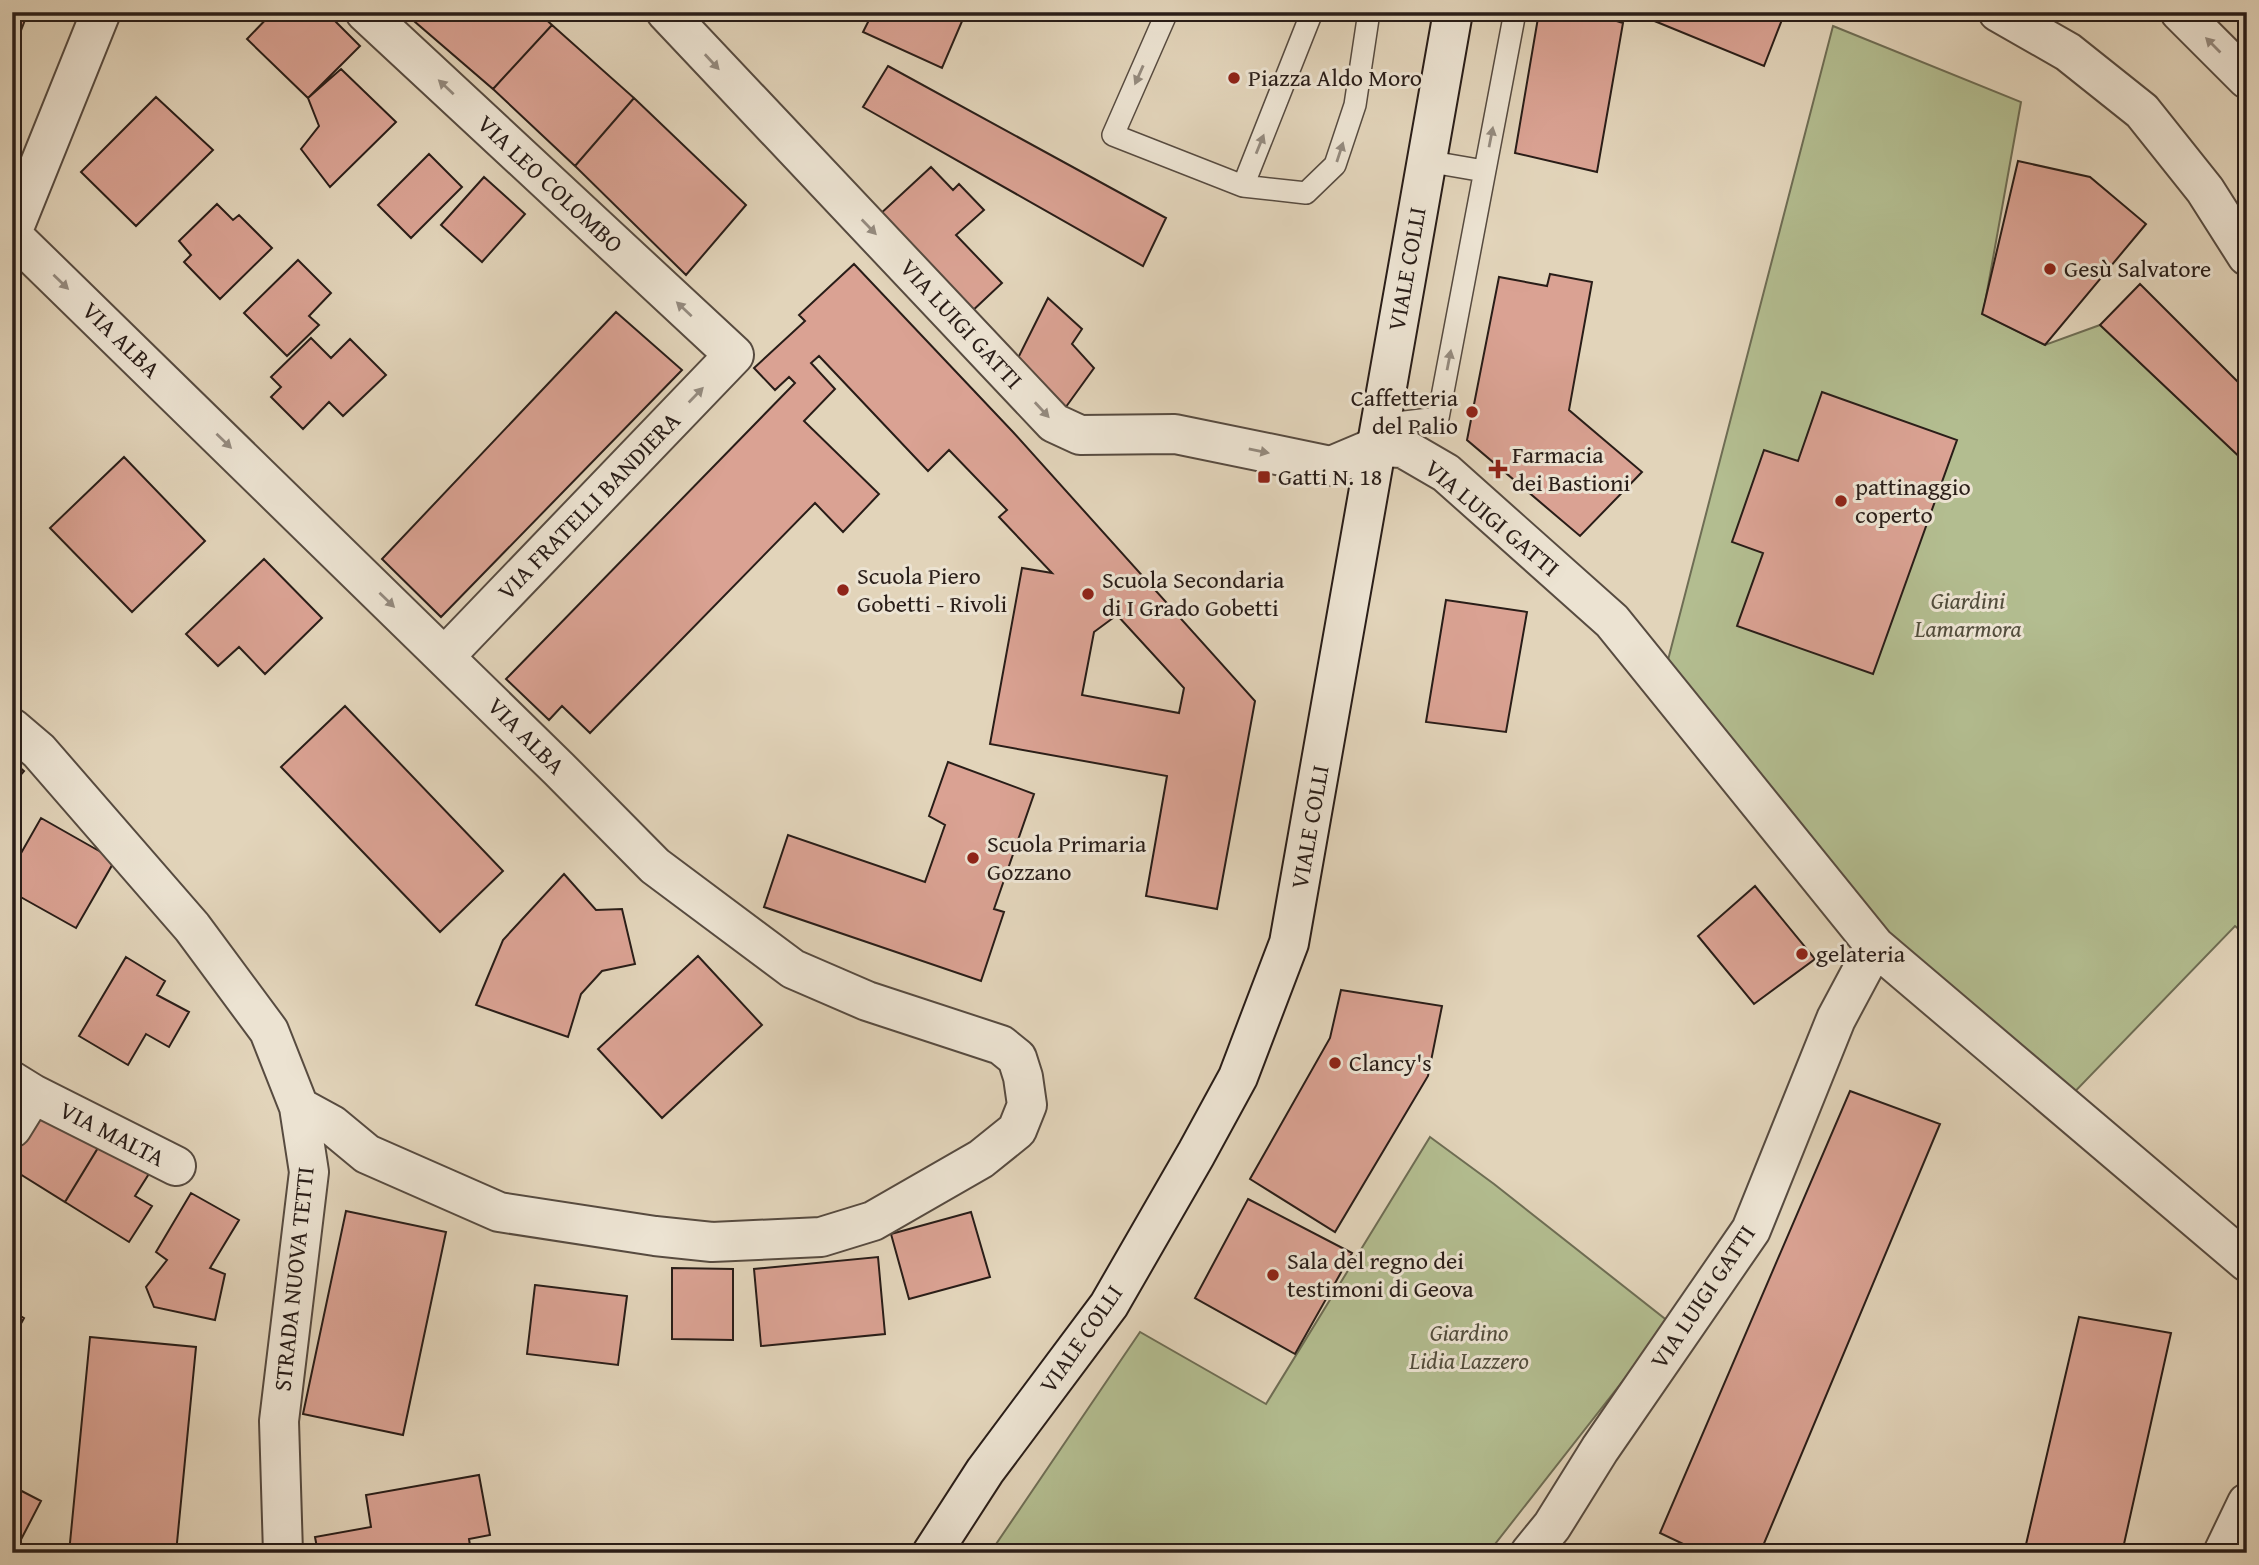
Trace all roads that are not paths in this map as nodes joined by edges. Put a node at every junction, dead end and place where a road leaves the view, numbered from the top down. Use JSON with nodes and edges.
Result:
{"nodes":[{"id":1,"x":101,"y":12,"type":"edge"},
{"id":2,"x":365,"y":12,"type":"edge"},
{"id":3,"x":666,"y":12,"type":"edge"},
{"id":4,"x":1167,"y":12,"type":"edge"},
{"id":5,"x":1312,"y":12,"type":"edge"},
{"id":6,"x":1369,"y":12,"type":"edge"},
{"id":7,"x":1453,"y":12,"type":"edge"},
{"id":8,"x":1515,"y":12,"type":"edge"},
{"id":9,"x":1998,"y":12,"type":"edge"},
{"id":10,"x":2180,"y":12,"type":"edge"},
{"id":11,"x":2247,"y":79,"type":"edge"},
{"id":12,"x":1426,"y":160,"type":"junction"},
{"id":13,"x":1484,"y":171,"type":"junction"},
{"id":14,"x":1243,"y":187,"type":"junction"},
{"id":15,"x":12,"y":234,"type":"edge"},
{"id":16,"x":2247,"y":256,"type":"edge"},
{"id":17,"x":734,"y":355,"type":"joint"},
{"id":18,"x":1378,"y":436,"type":"junction"},
{"id":19,"x":445,"y":656,"type":"junction"},
{"id":20,"x":12,"y":728,"type":"edge"},
{"id":21,"x":1875,"y":946,"type":"junction"},
{"id":22,"x":22,"y":1088,"type":"edge"},
{"id":23,"x":299,"y":1107,"type":"junction"},
{"id":24,"x":12,"y":1128,"type":"edge"},
{"id":25,"x":176,"y":1166,"type":"dead end"},
{"id":26,"x":2246,"y":1260,"type":"edge"},
{"id":27,"x":2247,"y":1503,"type":"edge"},
{"id":28,"x":283,"y":1553,"type":"edge"},
{"id":29,"x":932,"y":1553,"type":"edge"},
{"id":30,"x":1530,"y":1553,"type":"edge"},
{"id":31,"x":2223,"y":1553,"type":"edge"}],
"edges":[{"from":1,"to":15,"type":"street"},
{"from":17,"to":2,"type":"street","name":"VIA LEO COLOMBO","one_way":true},
{"from":3,"to":18,"type":"street","name":"VIA LUIGI GATTI","one_way":true},
{"from":4,"to":14,"type":"lane","one_way":true},
{"from":14,"to":5,"type":"lane","one_way":true},
{"from":14,"to":6,"type":"lane","one_way":true},
{"from":7,"to":12,"type":"street","name":"VIALE COLLI"},
{"from":13,"to":8,"type":"lane","one_way":true},
{"from":9,"to":16,"type":"street"},
{"from":11,"to":10,"type":"street","one_way":true},
{"from":12,"to":13,"type":"lane"},
{"from":12,"to":18,"type":"street","name":"VIALE COLLI"},
{"from":18,"to":13,"type":"lane","one_way":true},
{"from":15,"to":19,"type":"street","name":"VIA ALBA","one_way":true},
{"from":19,"to":17,"type":"street","name":"VIA FRATELLI BANDIERA","one_way":true},
{"from":18,"to":21,"type":"street","name":"VIA LUIGI GATTI"},
{"from":18,"to":29,"type":"street","name":"VIALE COLLI"},
{"from":19,"to":23,"type":"street","name":"VIA ALBA"},
{"from":20,"to":23,"type":"street","name":"STRADA NUOVA TETTI"},
{"from":21,"to":26,"type":"street","name":"VIA LUIGI GATTI"},
{"from":21,"to":30,"type":"street","name":"VIA LUIGI GATTI"},
{"from":22,"to":24,"type":"street"},
{"from":22,"to":25,"type":"street","name":"VIA MALTA"},
{"from":23,"to":28,"type":"street","name":"STRADA NUOVA TETTI"},
{"from":27,"to":31,"type":"street"}]}
